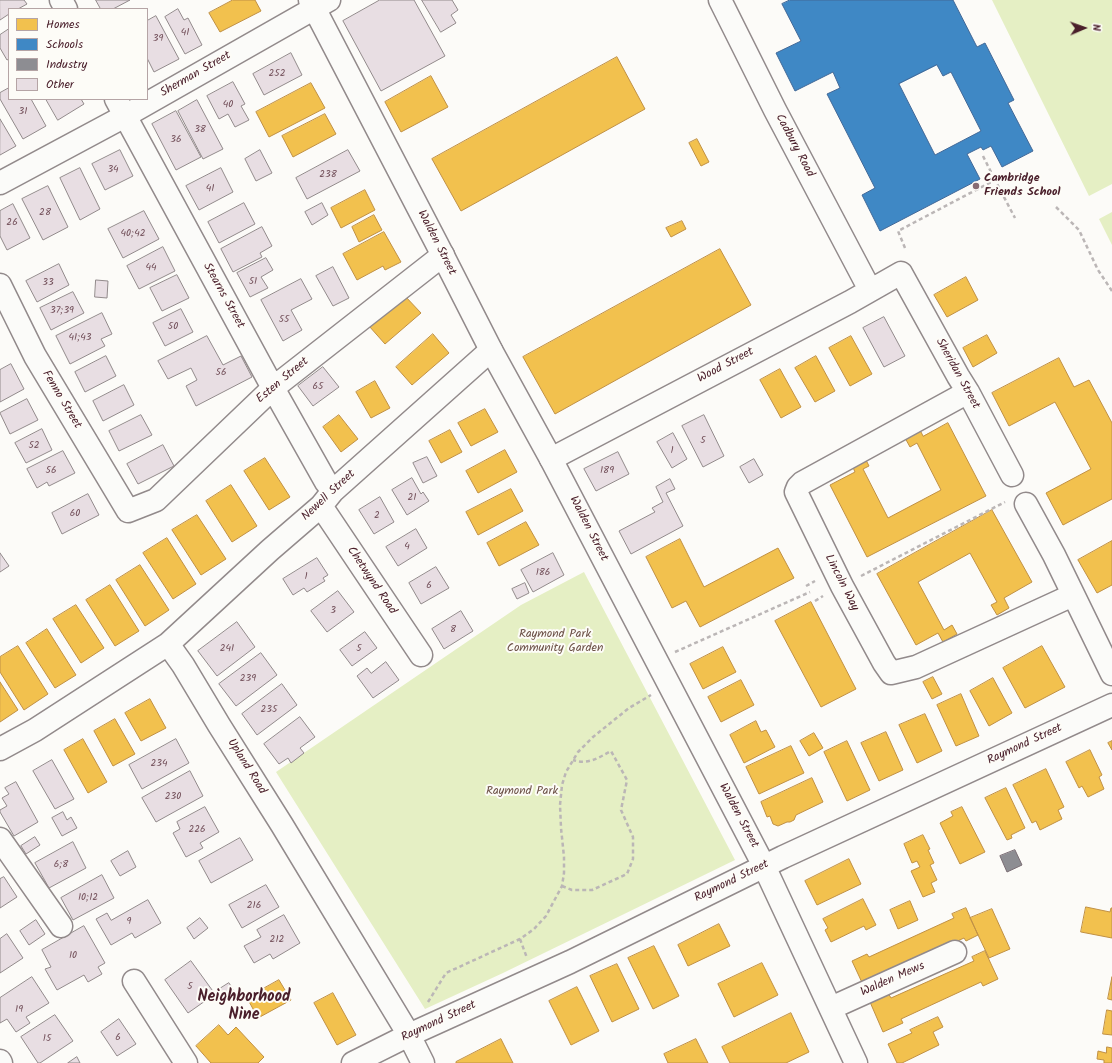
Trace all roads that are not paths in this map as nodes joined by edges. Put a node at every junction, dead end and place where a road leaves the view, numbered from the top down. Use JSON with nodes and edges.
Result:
{"nodes":[{"id":1,"x":720,"y":0,"type":"edge"},
{"id":2,"x":317,"y":3,"type":"edge"},
{"id":3,"x":148,"y":92,"type":"edge"},
{"id":4,"x":133,"y":100,"type":"edge"},
{"id":5,"x":120,"y":107,"type":"edge"},
{"id":6,"x":0,"y":183,"type":"edge"},
{"id":7,"x":442,"y":255,"type":"junction"},
{"id":8,"x":901,"y":274,"type":"joint"},
{"id":9,"x":0,"y":285,"type":"edge"},
{"id":10,"x":870,"y":290,"type":"junction"},
{"id":11,"x":491,"y":350,"type":"junction"},
{"id":12,"x":273,"y":388,"type":"junction"},
{"id":13,"x":968,"y":392,"type":"junction"},
{"id":14,"x":551,"y":459,"type":"junction"},
{"id":15,"x":1012,"y":475,"type":"dead end"},
{"id":16,"x":327,"y":499,"type":"junction"},
{"id":17,"x":1017,"y":502,"type":"road end"},
{"id":18,"x":128,"y":511,"type":"joint"},
{"id":19,"x":1072,"y":595,"type":"junction"},
{"id":20,"x":168,"y":644,"type":"junction"},
{"id":21,"x":421,"y":655,"type":"dead end"},
{"id":22,"x":1112,"y":674,"type":"edge"},
{"id":23,"x":1112,"y":705,"type":"edge"},
{"id":24,"x":0,"y":749,"type":"edge"},
{"id":25,"x":0,"y":839,"type":"edge"},
{"id":26,"x":764,"y":866,"type":"junction"},
{"id":27,"x":61,"y":926,"type":"dead end"},
{"id":28,"x":955,"y":952,"type":"dead end"},
{"id":29,"x":134,"y":982,"type":"dead end"},
{"id":30,"x":831,"y":1008,"type":"junction"},
{"id":31,"x":409,"y":1035,"type":"junction"},
{"id":32,"x":850,"y":1061,"type":"edge"},
{"id":33,"x":186,"y":1063,"type":"edge"},
{"id":34,"x":353,"y":1063,"type":"edge"},
{"id":35,"x":423,"y":1063,"type":"edge"}],
"edges":[{"from":1,"to":10,"type":"street","name":"Cadbury Road"},
{"from":2,"to":3,"type":"street","name":"Sherman Street"},
{"from":2,"to":7,"type":"street","name":"Walden Street"},
{"from":4,"to":5,"type":"street","name":"Sherman Street"},
{"from":5,"to":6,"type":"street","name":"Sherman Street"},
{"from":5,"to":12,"type":"street","name":"Stearns Street"},
{"from":7,"to":11,"type":"street","name":"Walden Street"},
{"from":7,"to":12,"type":"street","name":"Esten Street"},
{"from":8,"to":10,"type":"street","name":"Wood Street"},
{"from":8,"to":13,"type":"street","name":"Sheridan Street"},
{"from":9,"to":18,"type":"street","name":"Fenno Street"},
{"from":10,"to":14,"type":"street","name":"Wood Street"},
{"from":11,"to":14,"type":"street","name":"Walden Street"},
{"from":11,"to":16,"type":"street","name":"Newell Street"},
{"from":12,"to":16,"type":"street","name":"Stearns Street"},
{"from":12,"to":18,"type":"street","name":"Esten Street"},
{"from":13,"to":15,"type":"street","name":"Sheridan Street"},
{"from":13,"to":19,"type":"street","name":"Lincoln Way"},
{"from":14,"to":26,"type":"street","name":"Walden Street"},
{"from":16,"to":20,"type":"street","name":"Newell Street"},
{"from":16,"to":21,"type":"street","name":"Chetwynd Road"},
{"from":17,"to":19,"type":"street"},
{"from":19,"to":22,"type":"street"},
{"from":20,"to":24,"type":"street"},
{"from":20,"to":31,"type":"street","name":"Upland Road"},
{"from":23,"to":26,"type":"street","name":"Raymond Street"},
{"from":25,"to":27,"type":"street"},
{"from":26,"to":30,"type":"street","name":"Walden Street"},
{"from":26,"to":31,"type":"street","name":"Raymond Street"},
{"from":28,"to":30,"type":"street","name":"Walden Mews"},
{"from":29,"to":33,"type":"street"},
{"from":30,"to":32,"type":"street","name":"Walden Street"},
{"from":31,"to":34,"type":"street","name":"Raymond Street"},
{"from":31,"to":35,"type":"street","name":"Upland Road"}]}
